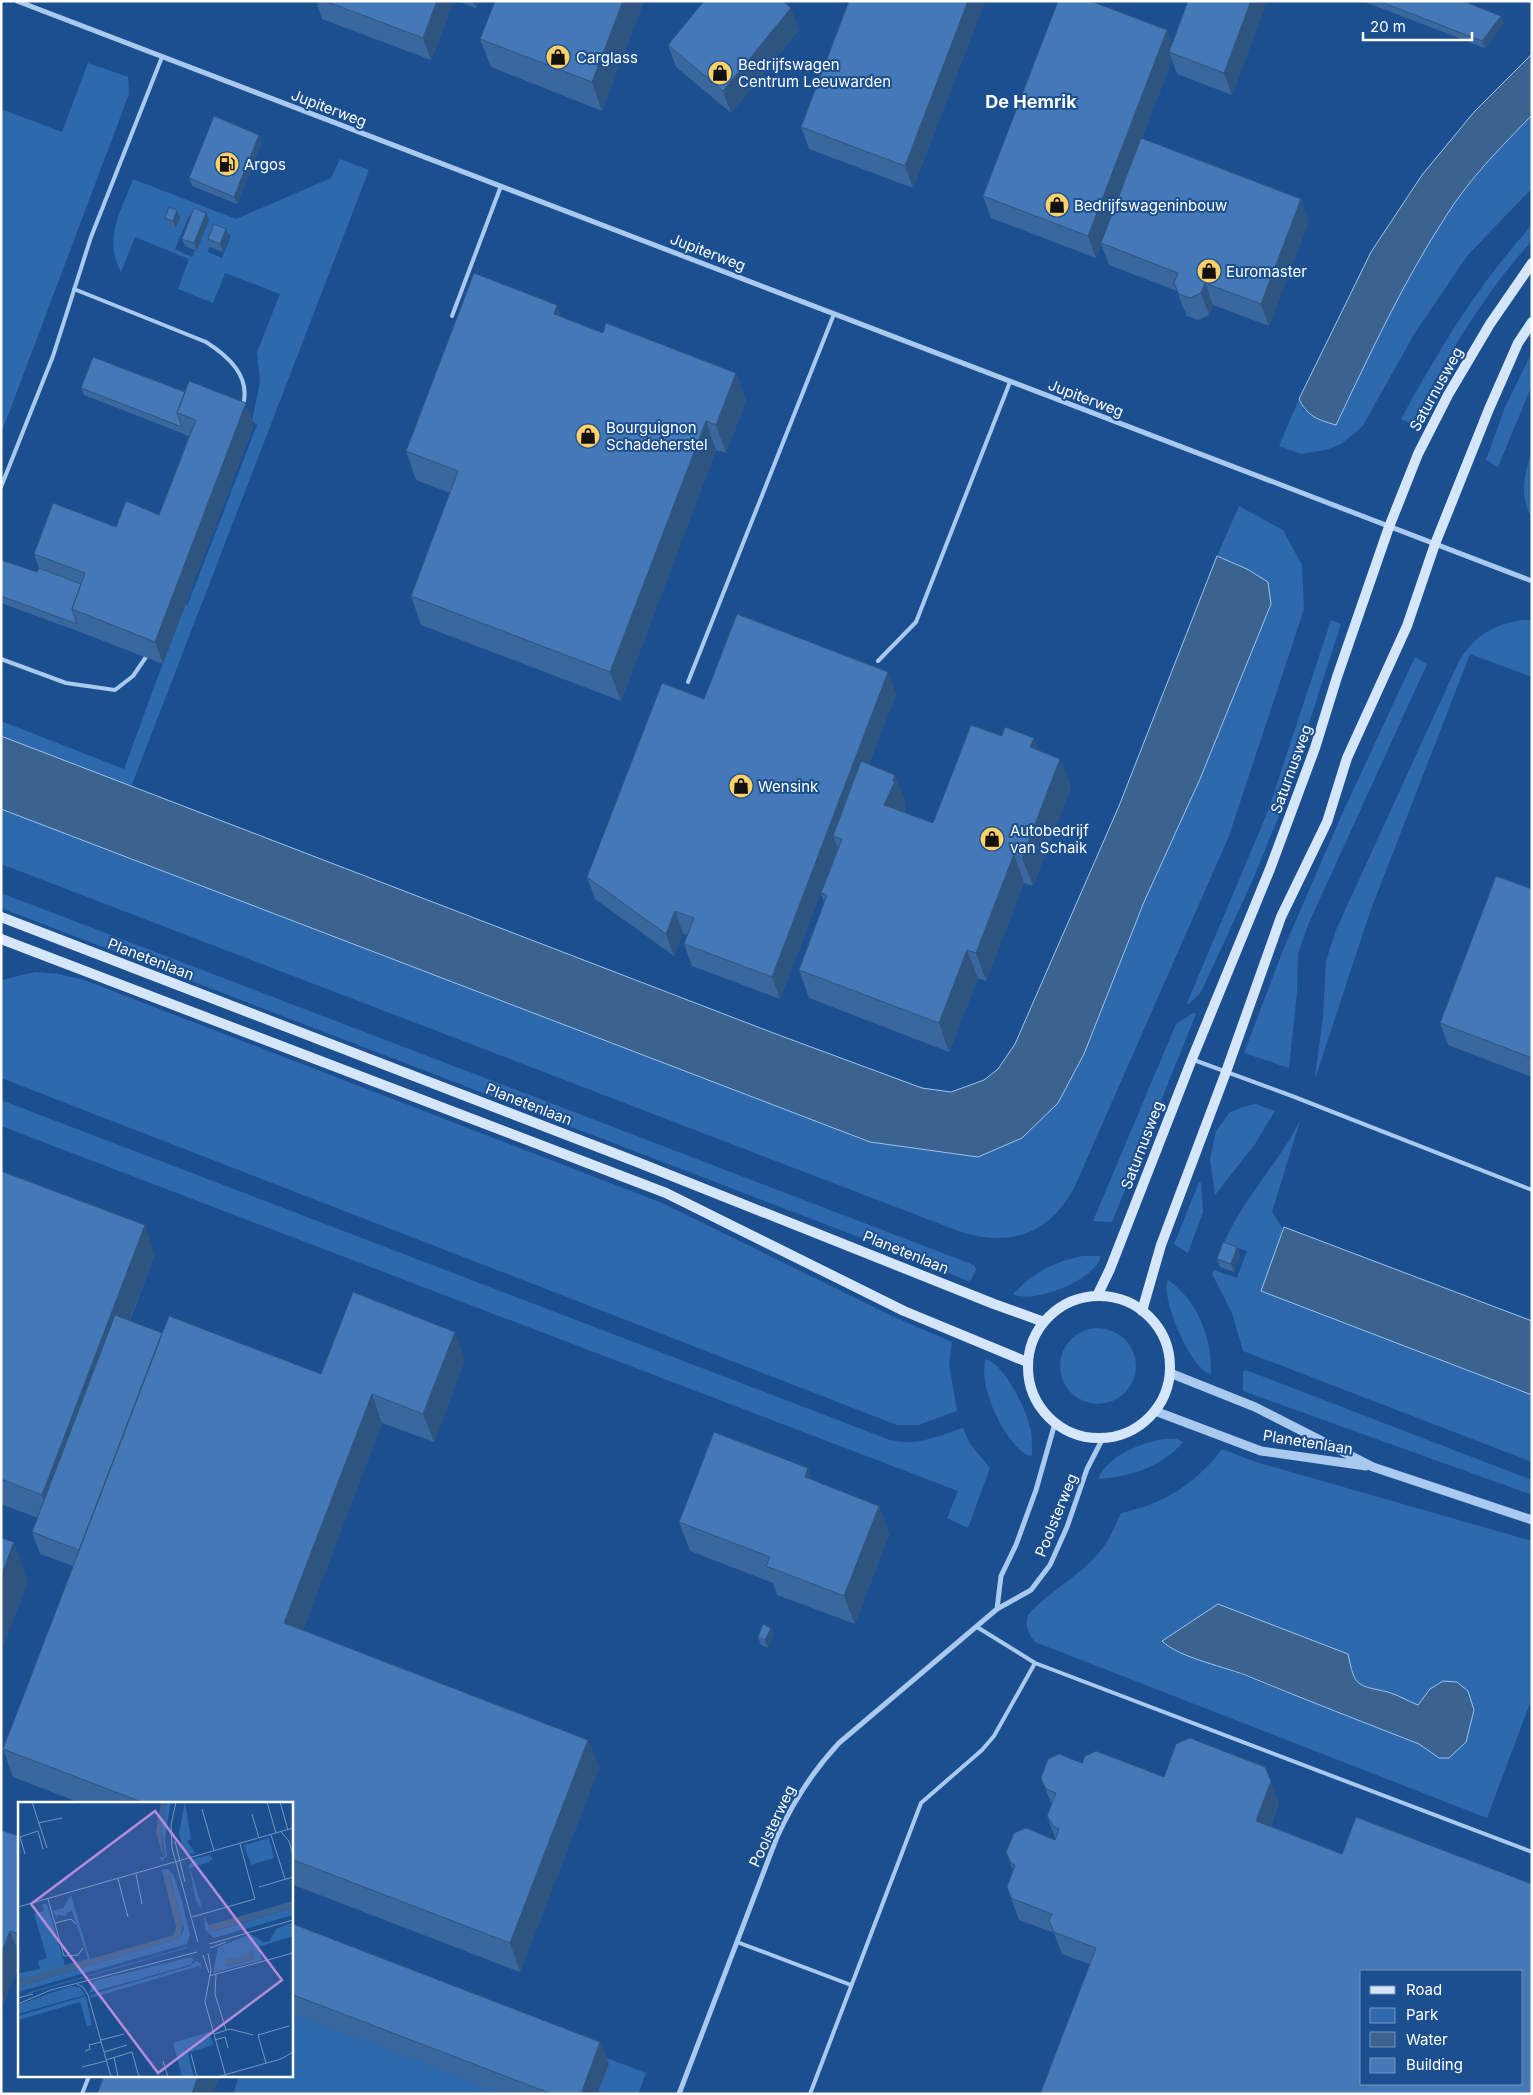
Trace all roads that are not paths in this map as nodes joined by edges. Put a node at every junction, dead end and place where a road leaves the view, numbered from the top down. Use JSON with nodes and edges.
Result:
{"nodes":[{"id":1,"x":17,"y":1,"type":"edge"},
{"id":2,"x":162,"y":57,"type":"junction"},
{"id":3,"x":501,"y":186,"type":"junction"},
{"id":4,"x":1532,"y":263,"type":"edge"},
{"id":5,"x":74,"y":289,"type":"junction"},
{"id":6,"x":834,"y":314,"type":"junction"},
{"id":7,"x":452,"y":316,"type":"dead end"},
{"id":8,"x":1532,"y":322,"type":"edge"},
{"id":9,"x":1010,"y":382,"type":"junction"},
{"id":10,"x":241,"y":411,"type":"edge"},
{"id":11,"x":1,"y":487,"type":"edge"},
{"id":12,"x":1389,"y":527,"type":"junction"},
{"id":13,"x":1435,"y":544,"type":"junction"},
{"id":14,"x":1532,"y":581,"type":"edge"},
{"id":15,"x":146,"y":657,"type":"edge"},
{"id":16,"x":1,"y":659,"type":"edge"},
{"id":17,"x":878,"y":661,"type":"dead end"},
{"id":18,"x":688,"y":682,"type":"dead end"},
{"id":19,"x":1,"y":918,"type":"edge"},
{"id":20,"x":1,"y":939,"type":"edge"},
{"id":21,"x":22,"y":947,"type":"junction"},
{"id":22,"x":1,"y":949,"type":"edge"},
{"id":23,"x":1192,"y":1059,"type":"junction"},
{"id":24,"x":1226,"y":1072,"type":"junction"},
{"id":25,"x":1532,"y":1190,"type":"edge"},
{"id":26,"x":1097,"y":1296,"type":"junction"},
{"id":27,"x":1142,"y":1311,"type":"junction"},
{"id":28,"x":1044,"y":1322,"type":"junction"},
{"id":29,"x":1028,"y":1362,"type":"junction"},
{"id":30,"x":1170,"y":1373,"type":"junction"},
{"id":31,"x":1155,"y":1411,"type":"junction"},
{"id":32,"x":1055,"y":1423,"type":"junction"},
{"id":33,"x":1103,"y":1438,"type":"junction"},
{"id":34,"x":1373,"y":1467,"type":"junction"},
{"id":35,"x":1532,"y":1520,"type":"edge"},
{"id":36,"x":997,"y":1609,"type":"junction"},
{"id":37,"x":977,"y":1627,"type":"junction"},
{"id":38,"x":1035,"y":1663,"type":"junction"},
{"id":39,"x":1532,"y":1852,"type":"edge"},
{"id":40,"x":737,"y":1942,"type":"junction"},
{"id":41,"x":851,"y":1985,"type":"junction"},
{"id":42,"x":88,"y":2078,"type":"edge"},
{"id":43,"x":82,"y":2094,"type":"edge"},
{"id":44,"x":679,"y":2094,"type":"edge"},
{"id":45,"x":810,"y":2094,"type":"edge"}],
"edges":[{"from":1,"to":2,"type":"street","name":"Jupiterweg"},
{"from":2,"to":3,"type":"street","name":"Jupiterweg"},
{"from":2,"to":5,"type":"lane"},
{"from":3,"to":6,"type":"street","name":"Jupiterweg"},
{"from":3,"to":7,"type":"lane"},
{"from":4,"to":12,"type":"main road","name":"Saturnusweg"},
{"from":5,"to":10,"type":"lane"},
{"from":5,"to":11,"type":"lane"},
{"from":6,"to":9,"type":"street","name":"Jupiterweg"},
{"from":6,"to":18,"type":"lane"},
{"from":8,"to":13,"type":"main road"},
{"from":9,"to":12,"type":"street","name":"Jupiterweg"},
{"from":9,"to":17,"type":"lane"},
{"from":12,"to":13,"type":"street","name":"Jupiterweg"},
{"from":12,"to":23,"type":"main road","name":"Saturnusweg"},
{"from":13,"to":14,"type":"street","name":"Jupiterweg"},
{"from":13,"to":24,"type":"main road"},
{"from":15,"to":16,"type":"lane"},
{"from":19,"to":28,"type":"main road","name":"Planetenlaan"},
{"from":20,"to":21,"type":"main road"},
{"from":21,"to":22,"type":"main road"},
{"from":21,"to":29,"type":"main road"},
{"from":23,"to":24,"type":"lane"},
{"from":23,"to":26,"type":"main road","name":"Saturnusweg"},
{"from":24,"to":25,"type":"lane"},
{"from":24,"to":27,"type":"main road"},
{"from":26,"to":27,"type":"main road"},
{"from":26,"to":28,"type":"main road"},
{"from":27,"to":30,"type":"main road"},
{"from":28,"to":29,"type":"main road"},
{"from":29,"to":32,"type":"main road"},
{"from":30,"to":31,"type":"main road"},
{"from":30,"to":34,"type":"street","name":"Planetenlaan"},
{"from":31,"to":33,"type":"main road"},
{"from":31,"to":34,"type":"street","name":"Planetenlaan"},
{"from":32,"to":33,"type":"main road"},
{"from":32,"to":36,"type":"street","name":"Poolsterweg"},
{"from":33,"to":36,"type":"street","name":"Poolsterweg"},
{"from":34,"to":35,"type":"street","name":"Planetenlaan"},
{"from":36,"to":37,"type":"street","name":"Poolsterweg"},
{"from":37,"to":38,"type":"lane"},
{"from":37,"to":40,"type":"street","name":"Poolsterweg"},
{"from":38,"to":39,"type":"lane"},
{"from":38,"to":41,"type":"lane"},
{"from":40,"to":41,"type":"lane"},
{"from":40,"to":44,"type":"street","name":"Poolsterweg"},
{"from":41,"to":45,"type":"lane"},
{"from":42,"to":43,"type":"lane"}]}
